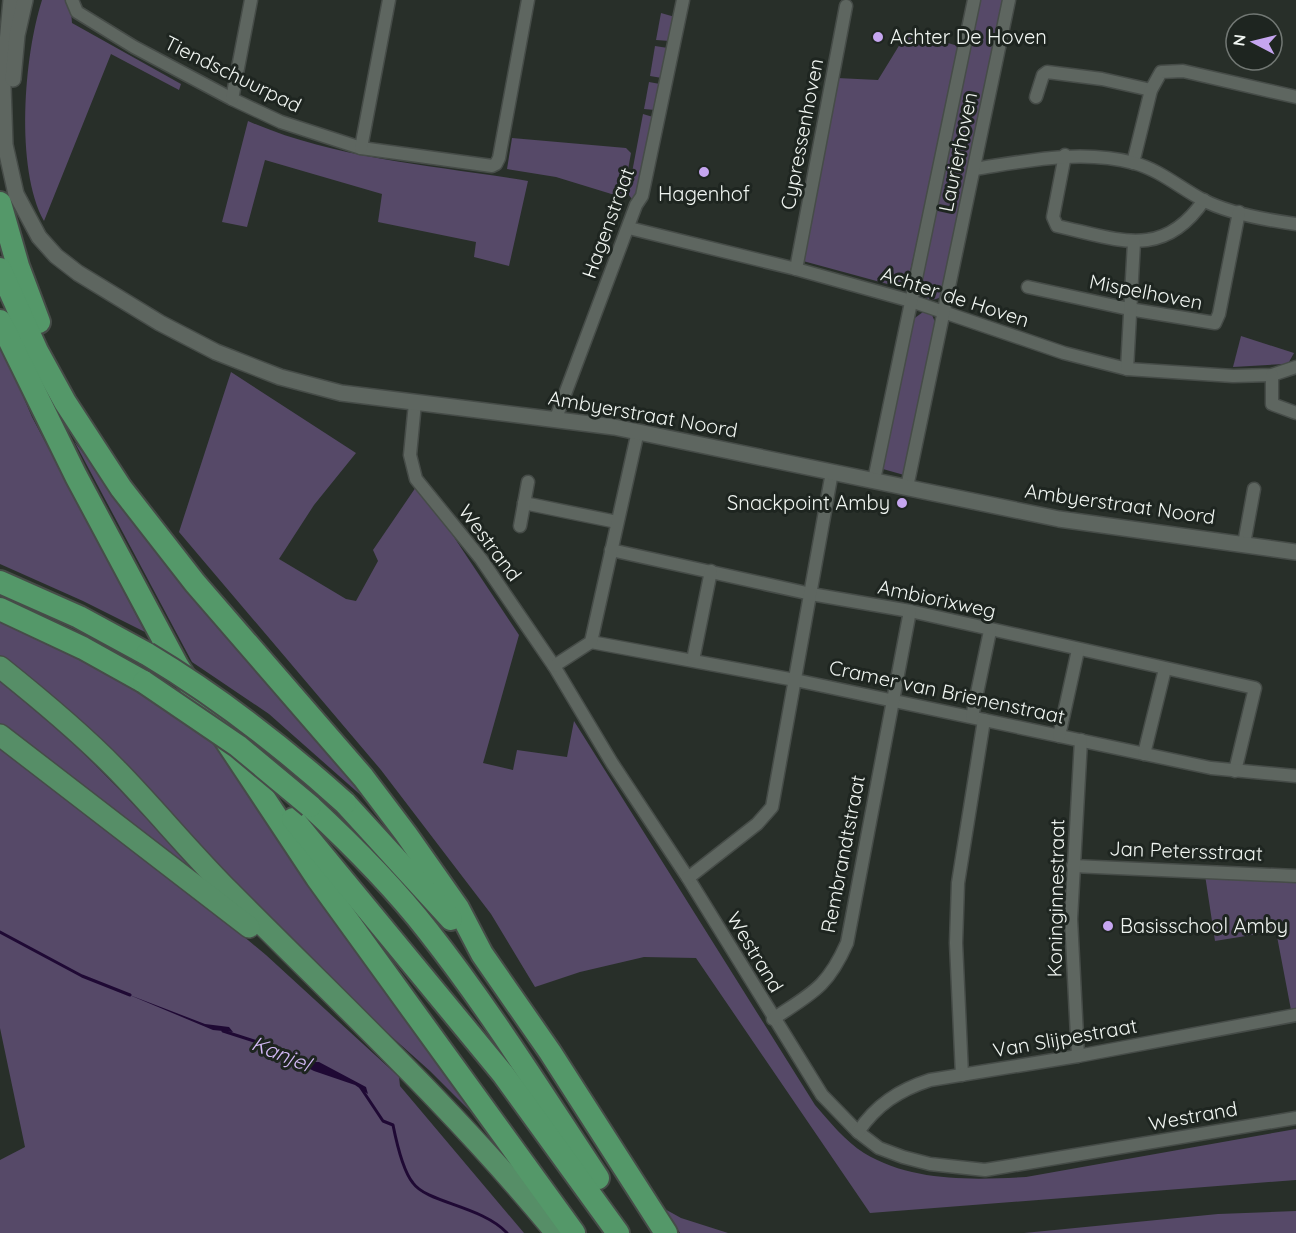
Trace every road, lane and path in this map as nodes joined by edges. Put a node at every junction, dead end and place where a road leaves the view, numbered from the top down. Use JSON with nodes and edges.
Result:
{"nodes":[{"id":1,"x":11,"y":0,"type":"edge"},
{"id":2,"x":25,"y":0,"type":"edge"},
{"id":3,"x":251,"y":0,"type":"edge"},
{"id":4,"x":389,"y":0,"type":"edge"},
{"id":5,"x":528,"y":0,"type":"edge"},
{"id":6,"x":683,"y":0,"type":"edge"},
{"id":7,"x":974,"y":0,"type":"edge"},
{"id":8,"x":1009,"y":0,"type":"edge"},
{"id":9,"x":72,"y":2,"type":"edge"},
{"id":10,"x":846,"y":6,"type":"dead end"},
{"id":11,"x":1151,"y":90,"type":"junction"},
{"id":12,"x":1036,"y":97,"type":"dead end"},
{"id":13,"x":1296,"y":97,"type":"edge"},
{"id":14,"x":232,"y":99,"type":"junction"},
{"id":15,"x":361,"y":148,"type":"junction"},
{"id":16,"x":1065,"y":155,"type":"junction"},
{"id":17,"x":1133,"y":162,"type":"junction"},
{"id":18,"x":974,"y":169,"type":"junction"},
{"id":19,"x":1204,"y":200,"type":"junction"},
{"id":20,"x":0,"y":203,"type":"edge"},
{"id":21,"x":1239,"y":212,"type":"junction"},
{"id":22,"x":30,"y":218,"type":"junction"},
{"id":23,"x":1296,"y":224,"type":"edge"},
{"id":24,"x":629,"y":228,"type":"junction"},
{"id":25,"x":1134,"y":242,"type":"junction"},
{"id":26,"x":0,"y":269,"type":"edge"},
{"id":27,"x":796,"y":269,"type":"junction"},
{"id":28,"x":1028,"y":287,"type":"dead end"},
{"id":29,"x":911,"y":302,"type":"junction"},
{"id":30,"x":1129,"y":309,"type":"junction"},
{"id":31,"x":945,"y":312,"type":"junction"},
{"id":32,"x":0,"y":321,"type":"edge"},
{"id":33,"x":1296,"y":367,"type":"edge"},
{"id":34,"x":1128,"y":369,"type":"junction"},
{"id":35,"x":1272,"y":375,"type":"junction"},
{"id":36,"x":54,"y":381,"type":"junction"},
{"id":37,"x":415,"y":403,"type":"junction"},
{"id":38,"x":1296,"y":413,"type":"edge"},
{"id":39,"x":556,"y":418,"type":"junction"},
{"id":40,"x":638,"y":432,"type":"junction"},
{"id":41,"x":832,"y":472,"type":"junction"},
{"id":42,"x":874,"y":480,"type":"junction"},
{"id":43,"x":528,"y":482,"type":"dead end"},
{"id":44,"x":907,"y":487,"type":"junction"},
{"id":45,"x":1254,"y":489,"type":"dead end"},
{"id":46,"x":524,"y":503,"type":"junction"},
{"id":47,"x":617,"y":522,"type":"junction"},
{"id":48,"x":520,"y":526,"type":"dead end"},
{"id":49,"x":1244,"y":544,"type":"junction"},
{"id":50,"x":611,"y":550,"type":"junction"},
{"id":51,"x":1296,"y":552,"type":"edge"},
{"id":52,"x":711,"y":571,"type":"junction"},
{"id":53,"x":0,"y":582,"type":"edge"},
{"id":54,"x":811,"y":594,"type":"junction"},
{"id":55,"x":0,"y":609,"type":"edge"},
{"id":56,"x":910,"y":612,"type":"junction"},
{"id":57,"x":990,"y":631,"type":"junction"},
{"id":58,"x":591,"y":642,"type":"junction"},
{"id":59,"x":156,"y":647,"type":"junction"},
{"id":60,"x":1078,"y":651,"type":"junction"},
{"id":61,"x":693,"y":660,"type":"junction"},
{"id":62,"x":554,"y":666,"type":"junction"},
{"id":63,"x":0,"y":667,"type":"edge"},
{"id":64,"x":1165,"y":669,"type":"junction"},
{"id":65,"x":795,"y":680,"type":"junction"},
{"id":66,"x":891,"y":701,"type":"junction"},
{"id":67,"x":978,"y":718,"type":"junction"},
{"id":68,"x":0,"y":735,"type":"edge"},
{"id":69,"x":1059,"y":736,"type":"junction"},
{"id":70,"x":1081,"y":740,"type":"junction"},
{"id":71,"x":1144,"y":754,"type":"junction"},
{"id":72,"x":1235,"y":771,"type":"junction"},
{"id":73,"x":1296,"y":776,"type":"edge"},
{"id":74,"x":1073,"y":866,"type":"junction"},
{"id":75,"x":1296,"y":876,"type":"edge"},
{"id":76,"x":688,"y":878,"type":"junction"},
{"id":77,"x":482,"y":954,"type":"junction"},
{"id":78,"x":325,"y":987,"type":"junction"},
{"id":79,"x":1296,"y":1015,"type":"edge"},
{"id":80,"x":773,"y":1019,"type":"junction"},
{"id":81,"x":1078,"y":1056,"type":"junction"},
{"id":82,"x":962,"y":1075,"type":"junction"},
{"id":83,"x":1296,"y":1118,"type":"edge"},
{"id":84,"x":858,"y":1132,"type":"junction"},
{"id":85,"x":556,"y":1233,"type":"edge"},
{"id":86,"x":574,"y":1233,"type":"edge"},
{"id":87,"x":618,"y":1233,"type":"edge"},
{"id":88,"x":634,"y":1233,"type":"edge"},
{"id":89,"x":666,"y":1233,"type":"edge"}],
"edges":[{"from":1,"to":22,"type":"street","name":"Ambyerstraat Noord"},
{"from":2,"to":22,"type":"street","name":"Ambyerstraat Noord"},
{"from":3,"to":14,"type":"street"},
{"from":4,"to":15,"type":"street"},
{"from":5,"to":15,"type":"street","name":"Tiendschuurpad"},
{"from":6,"to":24,"type":"street","name":"Hagenstraat"},
{"from":7,"to":29,"type":"street","name":"Laurierhoven"},
{"from":8,"to":18,"type":"street","name":"Laurierhoven"},
{"from":9,"to":14,"type":"street","name":"Tiendschuurpad"},
{"from":10,"to":27,"type":"street","name":"Cypressenhoven"},
{"from":11,"to":12,"type":"street"},
{"from":11,"to":13,"type":"street"},
{"from":11,"to":17,"type":"street"},
{"from":14,"to":15,"type":"street","name":"Tiendschuurpad"},
{"from":16,"to":17,"type":"street"},
{"from":16,"to":18,"type":"street"},
{"from":16,"to":25,"type":"street"},
{"from":17,"to":19,"type":"street"},
{"from":18,"to":31,"type":"street","name":"Laurierhoven"},
{"from":19,"to":21,"type":"street"},
{"from":19,"to":25,"type":"street"},
{"from":20,"to":36,"type":"highway"},
{"from":21,"to":23,"type":"street"},
{"from":21,"to":30,"type":"street","name":"Mispelhoven"},
{"from":22,"to":37,"type":"street","name":"Ambyerstraat Noord"},
{"from":24,"to":27,"type":"street","name":"Achter de Hoven"},
{"from":24,"to":39,"type":"street","name":"Hagenstraat"},
{"from":25,"to":30,"type":"street"},
{"from":26,"to":36,"type":"highway"},
{"from":27,"to":29,"type":"street","name":"Achter de Hoven"},
{"from":28,"to":30,"type":"street","name":"Mispelhoven"},
{"from":29,"to":31,"type":"street","name":"Achter de Hoven"},
{"from":29,"to":42,"type":"street","name":"Laurierhoven"},
{"from":30,"to":34,"type":"street"},
{"from":31,"to":34,"type":"street","name":"Achter de Hoven"},
{"from":31,"to":44,"type":"street","name":"Laurierhoven"},
{"from":32,"to":59,"type":"highway"},
{"from":33,"to":35,"type":"street","name":"Achter de Hoven"},
{"from":34,"to":35,"type":"street","name":"Achter de Hoven"},
{"from":35,"to":38,"type":"street"},
{"from":36,"to":77,"type":"highway"},
{"from":37,"to":39,"type":"street","name":"Ambyerstraat Noord"},
{"from":37,"to":62,"type":"street","name":"Westrand"},
{"from":39,"to":40,"type":"street","name":"Ambyerstraat Noord"},
{"from":40,"to":41,"type":"street","name":"Ambyerstraat Noord"},
{"from":40,"to":47,"type":"street"},
{"from":41,"to":42,"type":"street","name":"Ambyerstraat Noord"},
{"from":41,"to":54,"type":"street"},
{"from":42,"to":44,"type":"street","name":"Ambyerstraat Noord"},
{"from":43,"to":46,"type":"street"},
{"from":44,"to":49,"type":"street","name":"Ambyerstraat Noord"},
{"from":45,"to":49,"type":"street"},
{"from":46,"to":47,"type":"street"},
{"from":46,"to":48,"type":"street"},
{"from":47,"to":50,"type":"street"},
{"from":49,"to":51,"type":"street","name":"Ambyerstraat Noord"},
{"from":50,"to":52,"type":"street","name":"Ambiorixweg"},
{"from":50,"to":58,"type":"street"},
{"from":52,"to":54,"type":"street","name":"Ambiorixweg"},
{"from":52,"to":61,"type":"street"},
{"from":53,"to":59,"type":"highway"},
{"from":54,"to":56,"type":"street","name":"Ambiorixweg"},
{"from":54,"to":65,"type":"street"},
{"from":55,"to":88,"type":"highway","bridge":true},
{"from":56,"to":57,"type":"street","name":"Ambiorixweg"},
{"from":56,"to":66,"type":"street","name":"Rembrandtstraat"},
{"from":57,"to":60,"type":"street","name":"Ambiorixweg"},
{"from":57,"to":67,"type":"street"},
{"from":58,"to":61,"type":"street","name":"Cramer van Brienenstraat"},
{"from":58,"to":62,"type":"street"},
{"from":59,"to":77,"type":"highway","bridge":true},
{"from":59,"to":86,"type":"highway"},
{"from":59,"to":87,"type":"highway"},
{"from":60,"to":64,"type":"street","name":"Ambiorixweg"},
{"from":60,"to":69,"type":"street"},
{"from":61,"to":65,"type":"street","name":"Cramer van Brienenstraat"},
{"from":62,"to":76,"type":"street","name":"Westrand"},
{"from":63,"to":78,"type":"highway"},
{"from":64,"to":71,"type":"street"},
{"from":64,"to":72,"type":"street","name":"Ambiorixweg"},
{"from":65,"to":66,"type":"street","name":"Cramer van Brienenstraat"},
{"from":65,"to":76,"type":"street"},
{"from":66,"to":67,"type":"street","name":"Cramer van Brienenstraat"},
{"from":66,"to":80,"type":"street","name":"Rembrandtstraat"},
{"from":67,"to":69,"type":"street","name":"Cramer van Brienenstraat"},
{"from":67,"to":82,"type":"street"},
{"from":68,"to":78,"type":"highway"},
{"from":69,"to":70,"type":"street","name":"Cramer van Brienenstraat"},
{"from":70,"to":71,"type":"street","name":"Cramer van Brienenstraat"},
{"from":70,"to":74,"type":"street","name":"Koninginnestraat"},
{"from":71,"to":72,"type":"street","name":"Cramer van Brienenstraat"},
{"from":72,"to":73,"type":"street","name":"Cramer van Brienenstraat"},
{"from":74,"to":75,"type":"street","name":"Jan Petersstraat"},
{"from":74,"to":81,"type":"street","name":"Koninginnestraat"},
{"from":76,"to":80,"type":"street","name":"Westrand"},
{"from":77,"to":89,"type":"highway"},
{"from":78,"to":85,"type":"highway"},
{"from":79,"to":81,"type":"street","name":"Van Slijpestraat"},
{"from":80,"to":84,"type":"street","name":"Westrand"},
{"from":81,"to":82,"type":"street","name":"Van Slijpestraat"},
{"from":82,"to":84,"type":"street","name":"Van Slijpestraat"},
{"from":83,"to":84,"type":"street","name":"Westrand"}]}
